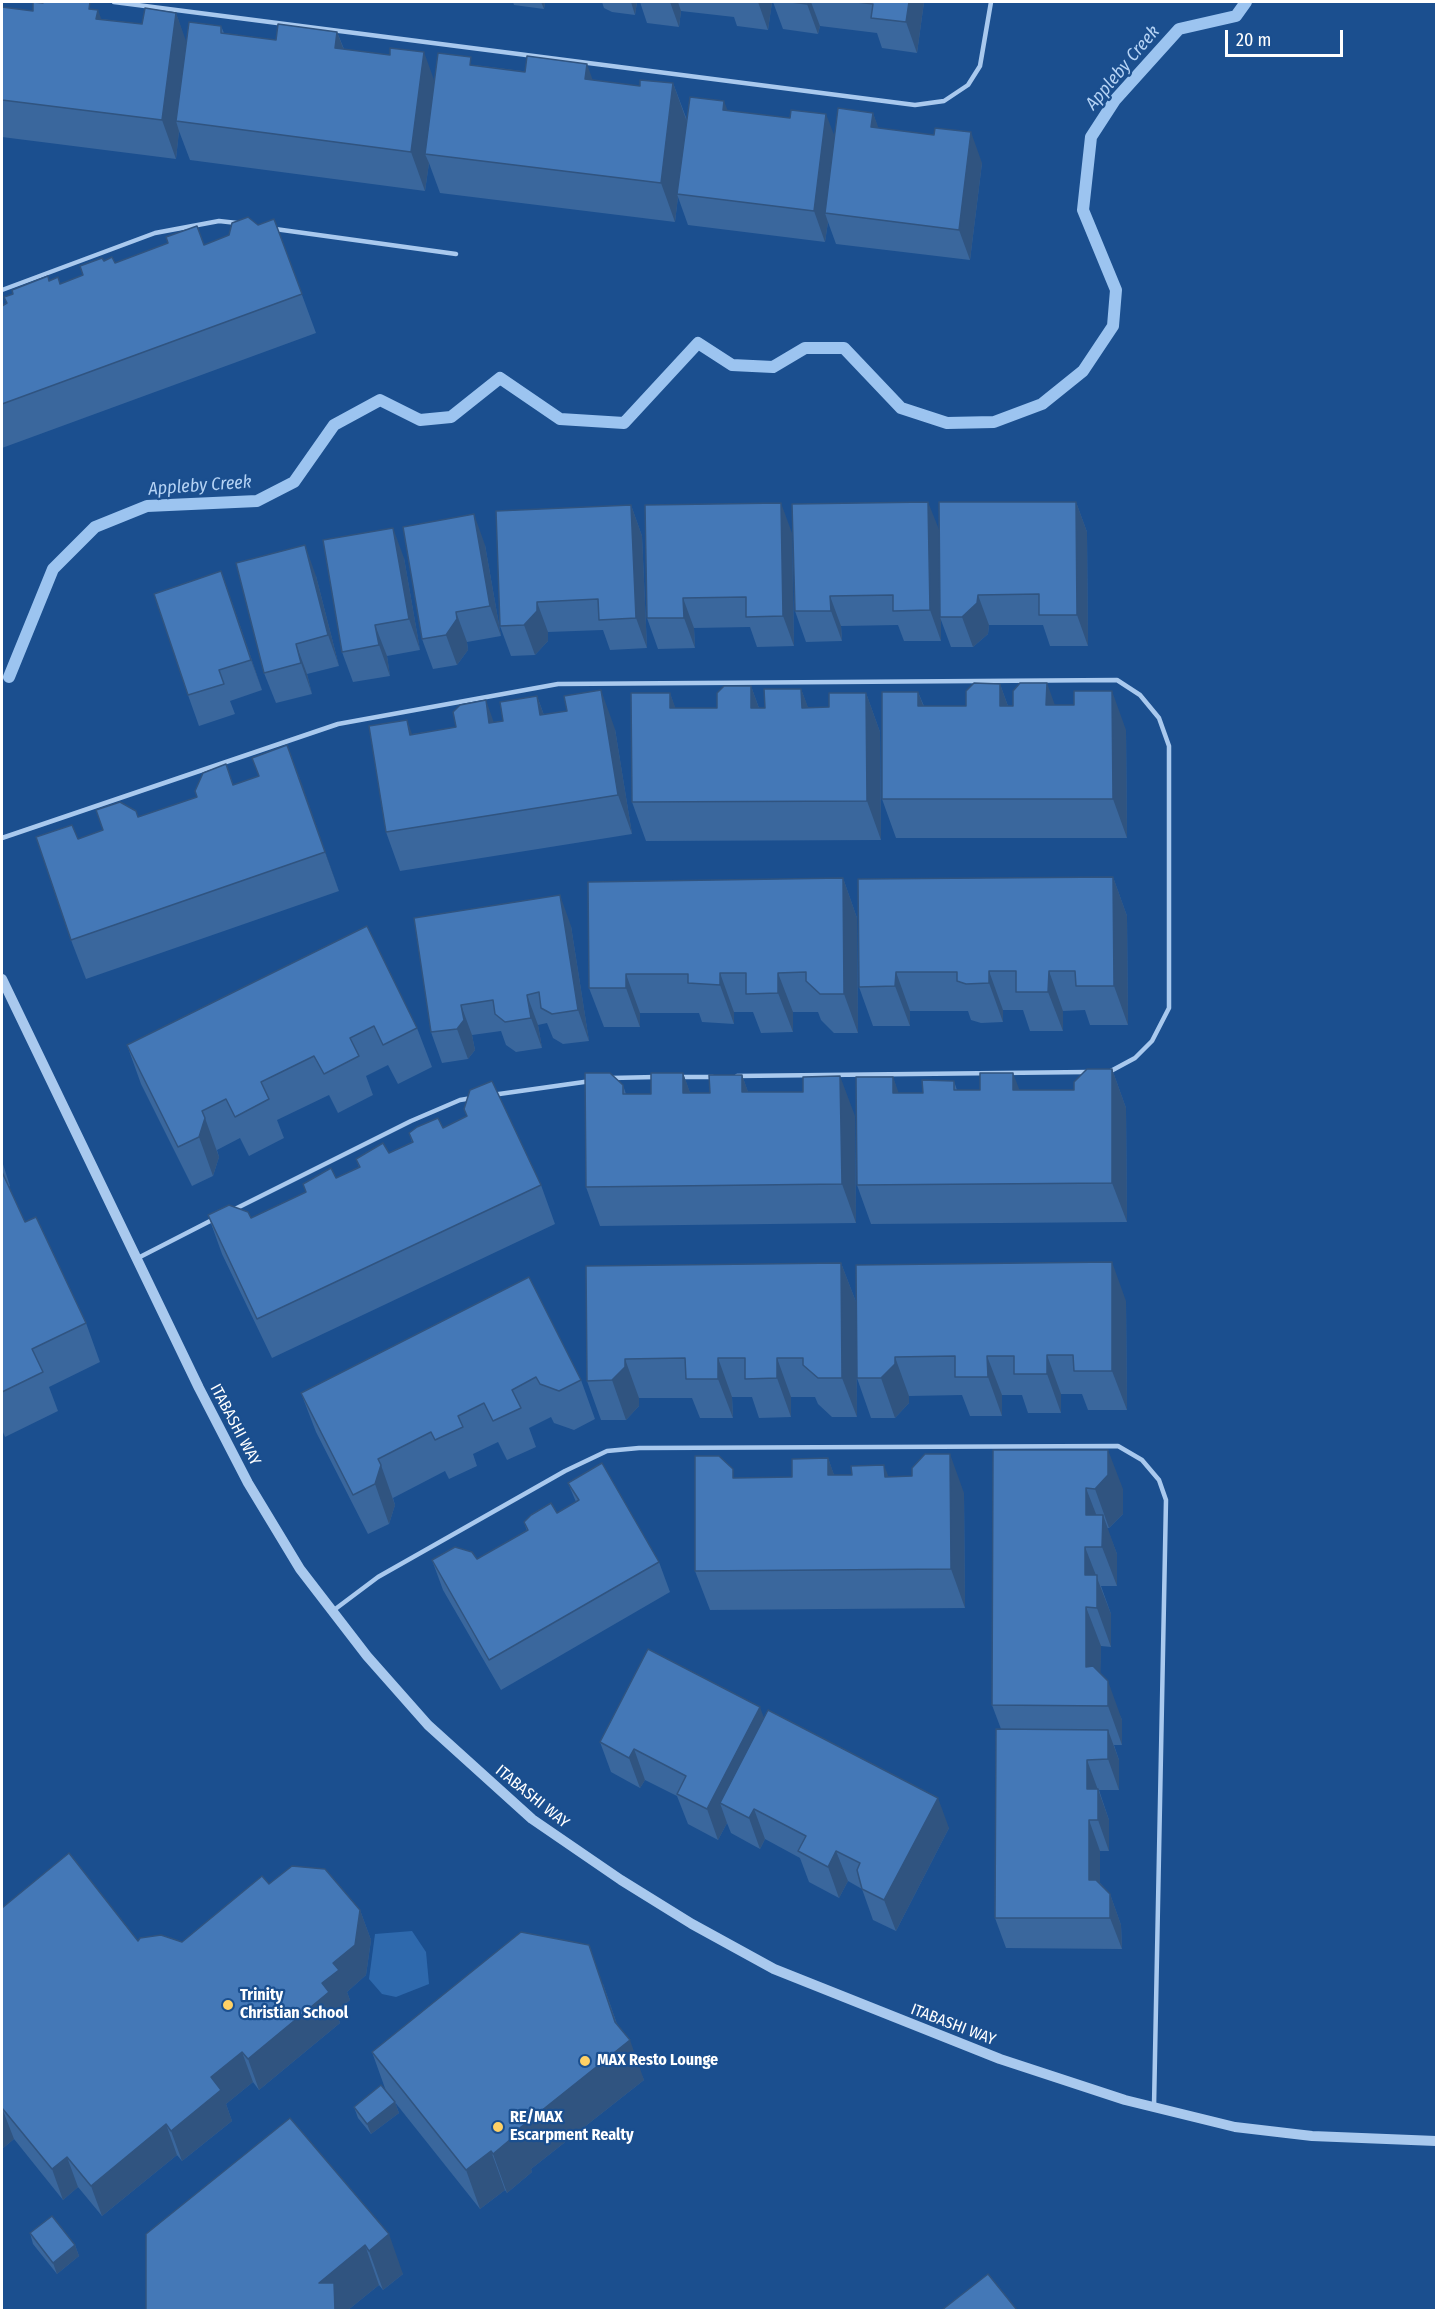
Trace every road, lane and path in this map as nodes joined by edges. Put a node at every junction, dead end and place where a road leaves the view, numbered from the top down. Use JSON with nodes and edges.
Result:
{"nodes":[{"id":1,"x":114,"y":2,"type":"edge"},
{"id":2,"x":991,"y":2,"type":"edge"},
{"id":3,"x":243,"y":224,"type":"edge"},
{"id":4,"x":267,"y":228,"type":"edge"},
{"id":5,"x":456,"y":254,"type":"dead end"},
{"id":6,"x":2,"y":290,"type":"edge"},
{"id":7,"x":2,"y":838,"type":"edge"},
{"id":8,"x":2,"y":979,"type":"edge"},
{"id":9,"x":733,"y":1076,"type":"edge"},
{"id":10,"x":661,"y":1077,"type":"edge"},
{"id":11,"x":673,"y":1077,"type":"edge"},
{"id":12,"x":721,"y":1077,"type":"edge"},
{"id":13,"x":230,"y":1212,"type":"edge"},
{"id":14,"x":219,"y":1217,"type":"edge"},
{"id":15,"x":136,"y":1258,"type":"junction"},
{"id":16,"x":331,"y":1612,"type":"junction"},
{"id":17,"x":1154,"y":2106,"type":"junction"},
{"id":18,"x":1437,"y":2141,"type":"edge"}],
"edges":[{"from":1,"to":2,"type":"lane"},
{"from":3,"to":6,"type":"lane"},
{"from":4,"to":5,"type":"lane"},
{"from":7,"to":9,"type":"lane"},
{"from":8,"to":15,"type":"street","name":"ITABASHI WAY"},
{"from":10,"to":13,"type":"lane"},
{"from":11,"to":12,"type":"lane"},
{"from":14,"to":15,"type":"lane"},
{"from":15,"to":16,"type":"street","name":"ITABASHI WAY"},
{"from":16,"to":17,"type":"street","name":"ITABASHI WAY"},
{"from":16,"to":17,"type":"lane"},
{"from":17,"to":18,"type":"street","name":"ITABASHI WAY"}]}
